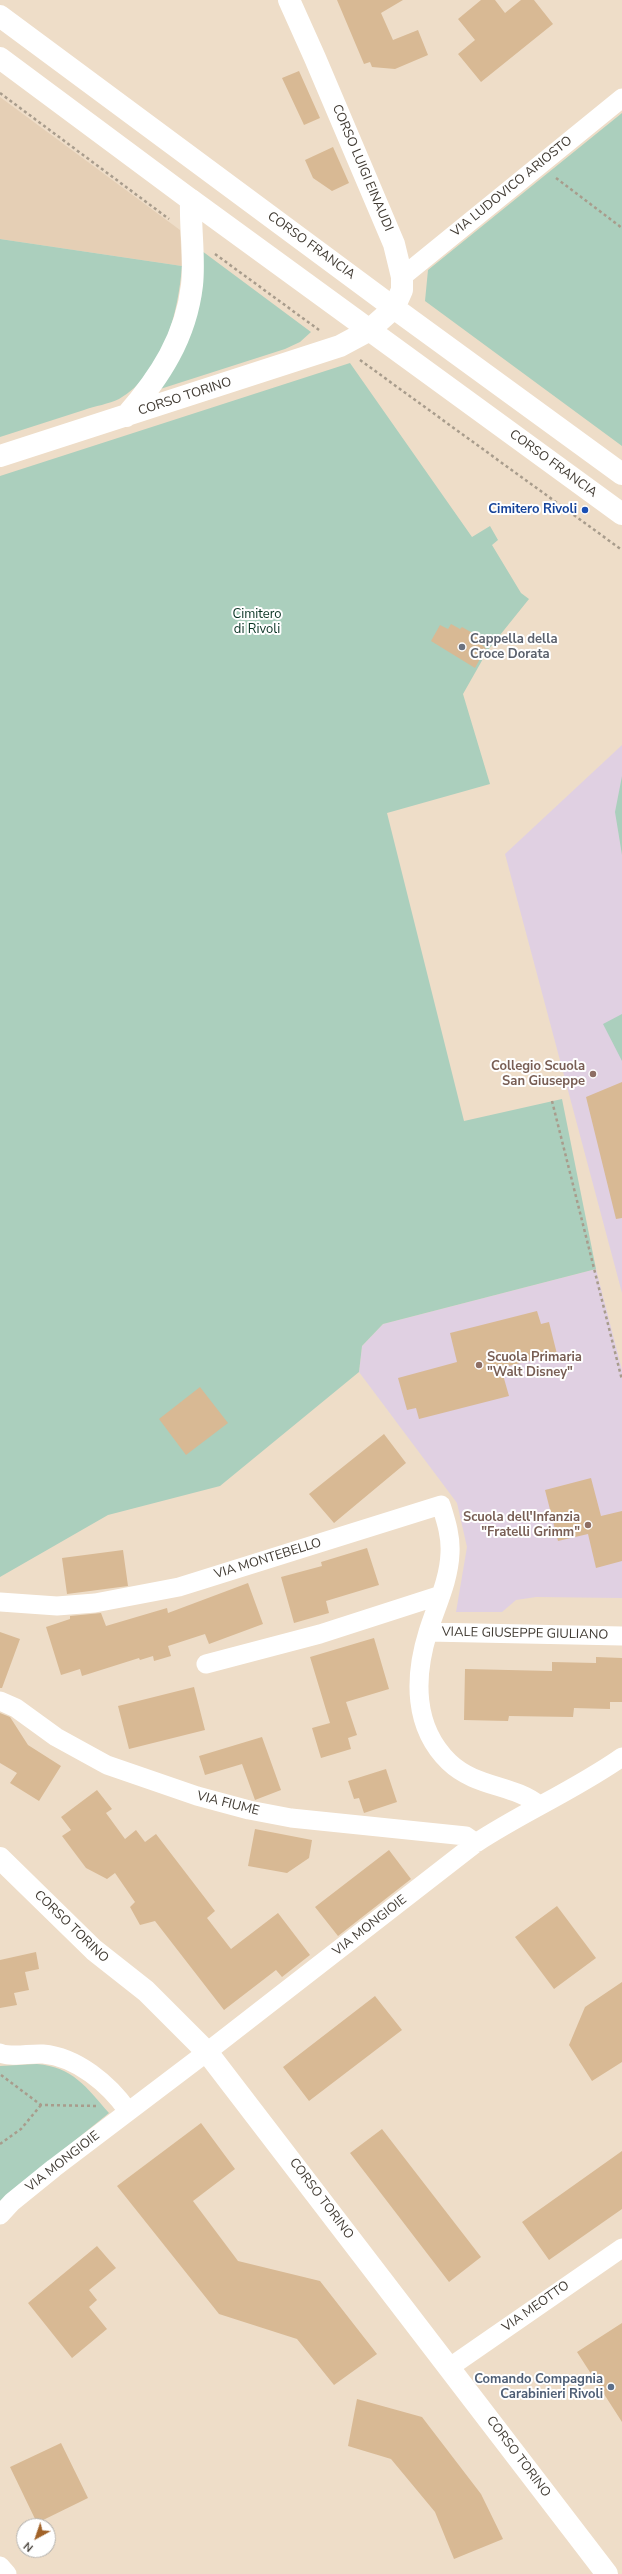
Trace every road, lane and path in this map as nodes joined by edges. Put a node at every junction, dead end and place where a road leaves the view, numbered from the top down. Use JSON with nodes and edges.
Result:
{"nodes":[{"id":1,"x":288,"y":0,"type":"edge"},
{"id":2,"x":0,"y":16,"type":"edge"},
{"id":3,"x":0,"y":58,"type":"edge"},
{"id":4,"x":0,"y":93,"type":"edge"},
{"id":5,"x":622,"y":98,"type":"edge"},
{"id":6,"x":539,"y":165,"type":"junction"},
{"id":7,"x":191,"y":200,"type":"junction"},
{"id":8,"x":622,"y":228,"type":"edge"},
{"id":9,"x":190,"y":236,"type":"junction"},
{"id":10,"x":402,"y":277,"type":"junction"},
{"id":11,"x":394,"y":308,"type":"junction"},
{"id":12,"x":368,"y":331,"type":"junction"},
{"id":13,"x":340,"y":346,"type":"junction"},
{"id":14,"x":126,"y":417,"type":"junction"},
{"id":15,"x":0,"y":456,"type":"edge"},
{"id":16,"x":622,"y":474,"type":"edge"},
{"id":17,"x":622,"y":514,"type":"edge"},
{"id":18,"x":622,"y":550,"type":"edge"},
{"id":19,"x":552,"y":1101,"type":"dead end"},
{"id":20,"x":622,"y":1380,"type":"edge"},
{"id":21,"x":441,"y":1595,"type":"junction"},
{"id":22,"x":0,"y":1602,"type":"edge"},
{"id":23,"x":428,"y":1632,"type":"junction"},
{"id":24,"x":622,"y":1636,"type":"edge"},
{"id":25,"x":206,"y":1664,"type":"dead end"},
{"id":26,"x":0,"y":1701,"type":"edge"},
{"id":27,"x":622,"y":1757,"type":"edge"},
{"id":28,"x":539,"y":1805,"type":"junction"},
{"id":29,"x":476,"y":1844,"type":"junction"},
{"id":30,"x":0,"y":1858,"type":"edge"},
{"id":31,"x":207,"y":2052,"type":"junction"},
{"id":32,"x":0,"y":2053,"type":"edge"},
{"id":33,"x":0,"y":2074,"type":"edge"},
{"id":34,"x":41,"y":2105,"type":"junction"},
{"id":35,"x":126,"y":2109,"type":"junction"},
{"id":36,"x":0,"y":2144,"type":"edge"},
{"id":37,"x":0,"y":2215,"type":"edge"},
{"id":38,"x":622,"y":2248,"type":"edge"},
{"id":39,"x":450,"y":2367,"type":"junction"},
{"id":40,"x":0,"y":2566,"type":"edge"},
{"id":41,"x":8,"y":2574,"type":"edge"},
{"id":42,"x":607,"y":2574,"type":"edge"}],
"edges":[{"from":1,"to":10,"type":"main road","name":"CORSO LUIGI EINAUDI"},
{"from":2,"to":11,"type":"main road","name":"CORSO FRANCIA"},
{"from":3,"to":7,"type":"main road","name":"CORSO FRANCIA"},
{"from":4,"to":9,"type":"path"},
{"from":5,"to":6,"type":"street","name":"VIA LUDOVICO ARIOSTO"},
{"from":6,"to":8,"type":"path"},
{"from":6,"to":10,"type":"street","name":"VIA LUDOVICO ARIOSTO"},
{"from":7,"to":9,"type":"main road"},
{"from":7,"to":12,"type":"main road","name":"CORSO FRANCIA"},
{"from":9,"to":13,"type":"path"},
{"from":9,"to":14,"type":"main road"},
{"from":10,"to":11,"type":"main road","name":"CORSO LUIGI EINAUDI"},
{"from":11,"to":12,"type":"main road","name":"CORSO LUIGI EINAUDI"},
{"from":11,"to":16,"type":"main road","name":"CORSO FRANCIA"},
{"from":12,"to":13,"type":"main road","name":"CORSO TORINO"},
{"from":12,"to":17,"type":"main road","name":"CORSO FRANCIA"},
{"from":13,"to":14,"type":"main road","name":"CORSO TORINO"},
{"from":13,"to":18,"type":"path"},
{"from":14,"to":15,"type":"main road","name":"CORSO TORINO"},
{"from":19,"to":20,"type":"path"},
{"from":21,"to":22,"type":"street","name":"VIA MONTEBELLO"},
{"from":21,"to":23,"type":"street","name":"VIA MONTEBELLO"},
{"from":21,"to":25,"type":"street"},
{"from":23,"to":24,"type":"street","name":"VIALE GIUSEPPE GIULIANO"},
{"from":23,"to":28,"type":"street","name":"VIA MONTEBELLO"},
{"from":26,"to":29,"type":"street","name":"VIA FIUME"},
{"from":27,"to":28,"type":"street","name":"VIA MONGIOIE"},
{"from":28,"to":29,"type":"street","name":"VIA MONGIOIE"},
{"from":29,"to":31,"type":"street","name":"VIA MONGIOIE"},
{"from":30,"to":31,"type":"main road","name":"CORSO TORINO"},
{"from":31,"to":35,"type":"street","name":"VIA MONGIOIE"},
{"from":31,"to":39,"type":"main road","name":"CORSO TORINO"},
{"from":32,"to":35,"type":"street"},
{"from":33,"to":34,"type":"path"},
{"from":34,"to":35,"type":"path"},
{"from":34,"to":36,"type":"path"},
{"from":35,"to":37,"type":"street","name":"VIA MONGIOIE"},
{"from":38,"to":39,"type":"street","name":"VIA MEOTTO"},
{"from":39,"to":42,"type":"main road","name":"CORSO TORINO"},
{"from":40,"to":41,"type":"street"}]}
